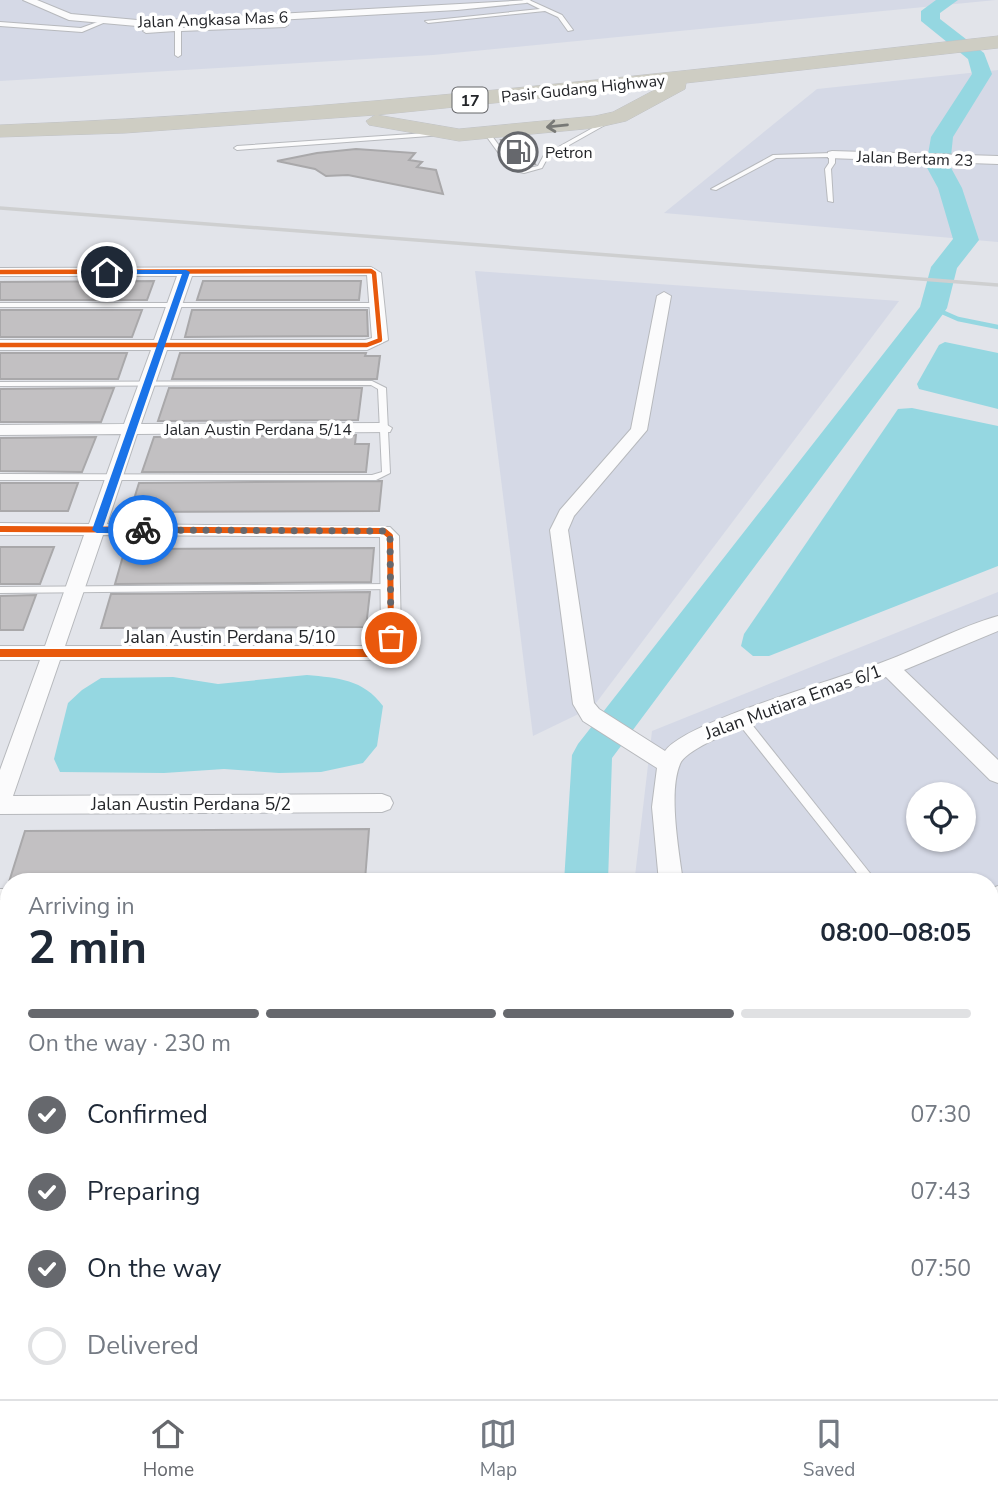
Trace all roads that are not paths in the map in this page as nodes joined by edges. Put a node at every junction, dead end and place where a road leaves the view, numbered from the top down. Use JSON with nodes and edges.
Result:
{"nodes":[{"id":1,"x":28,"y":0,"type":"edge"},
{"id":2,"x":525,"y":0,"type":"edge"},
{"id":3,"x":298,"y":2,"type":"dead end"},
{"id":4,"x":543,"y":10,"type":"junction"},
{"id":5,"x":300,"y":16,"type":"junction"},
{"id":6,"x":105,"y":21,"type":"junction"},
{"id":7,"x":428,"y":21,"type":"dead end"},
{"id":8,"x":0,"y":24,"type":"edge"},
{"id":9,"x":285,"y":25,"type":"dead end"},
{"id":10,"x":178,"y":26,"type":"junction"},
{"id":11,"x":570,"y":30,"type":"dead end"},
{"id":12,"x":146,"y":31,"type":"dead end"},
{"id":13,"x":987,"y":38,"type":"edge"},
{"id":14,"x":931,"y":44,"type":"junction"},
{"id":15,"x":178,"y":55,"type":"dead end"},
{"id":16,"x":810,"y":64,"type":"junction"},
{"id":17,"x":0,"y":117,"type":"edge"},
{"id":18,"x":270,"y":118,"type":"junction"},
{"id":19,"x":612,"y":119,"type":"junction"},
{"id":20,"x":0,"y":131,"type":"edge"},
{"id":21,"x":487,"y":133,"type":"junction"},
{"id":22,"x":447,"y":134,"type":"junction"},
{"id":23,"x":237,"y":148,"type":"dead end"},
{"id":24,"x":832,"y":155,"type":"junction"},
{"id":25,"x":998,"y":160,"type":"edge"},
{"id":26,"x":714,"y":189,"type":"dead end"},
{"id":27,"x":831,"y":201,"type":"dead end"},
{"id":28,"x":0,"y":272,"type":"edge"},
{"id":29,"x":186,"y":272,"type":"junction"},
{"id":30,"x":664,"y":296,"type":"dead end"},
{"id":31,"x":0,"y":305,"type":"edge"},
{"id":32,"x":174,"y":305,"type":"junction"},
{"id":33,"x":378,"y":305,"type":"junction"},
{"id":34,"x":161,"y":344,"type":"junction"},
{"id":35,"x":0,"y":345,"type":"edge"},
{"id":36,"x":0,"y":384,"type":"edge"},
{"id":37,"x":146,"y":384,"type":"junction"},
{"id":38,"x":384,"y":428,"type":"junction"},
{"id":39,"x":0,"y":430,"type":"edge"},
{"id":40,"x":131,"y":430,"type":"junction"},
{"id":41,"x":0,"y":477,"type":"edge"},
{"id":42,"x":116,"y":477,"type":"junction"},
{"id":43,"x":0,"y":529,"type":"edge"},
{"id":44,"x":97,"y":530,"type":"junction"},
{"id":45,"x":391,"y":587,"type":"junction"},
{"id":46,"x":76,"y":589,"type":"junction"},
{"id":47,"x":0,"y":590,"type":"edge"},
{"id":48,"x":998,"y":623,"type":"edge"},
{"id":49,"x":0,"y":653,"type":"edge"},
{"id":50,"x":53,"y":653,"type":"junction"},
{"id":51,"x":889,"y":668,"type":"junction"},
{"id":52,"x":743,"y":720,"type":"junction"},
{"id":53,"x":668,"y":764,"type":"junction"},
{"id":54,"x":998,"y":774,"type":"edge"},
{"id":55,"x":0,"y":803,"type":"edge"},
{"id":56,"x":382,"y":803,"type":"dead end"},
{"id":57,"x":670,"y":873,"type":"edge"},
{"id":58,"x":864,"y":873,"type":"edge"}],
"edges":[{"from":1,"to":6,"type":"street","name":"Jalan Angkasa Mas 6"},
{"from":2,"to":4,"type":"lane"},
{"from":2,"to":5,"type":"street","name":"Jalan Angkasa Mas 6"},
{"from":3,"to":5,"type":"street"},
{"from":4,"to":7,"type":"lane"},
{"from":4,"to":11,"type":"lane"},
{"from":5,"to":10,"type":"street","name":"Jalan Angkasa Mas 6"},
{"from":6,"to":8,"type":"lane"},
{"from":6,"to":10,"type":"street","name":"Jalan Angkasa Mas 6"},
{"from":9,"to":10,"type":"lane"},
{"from":10,"to":12,"type":"lane"},
{"from":10,"to":15,"type":"lane"},
{"from":13,"to":14,"type":"highway","name":"Pasir Gudang Highway","number":"17"},
{"from":14,"to":16,"type":"highway","name":"Pasir Gudang Highway","number":"17"},
{"from":14,"to":17,"type":"highway","name":"Pasir Gudang Highway","number":"17"},
{"from":16,"to":18,"type":"highway","name":"Pasir Gudang Highway","number":"17"},
{"from":16,"to":19,"type":"highway"},
{"from":18,"to":20,"type":"highway","name":"Pasir Gudang Highway","number":"17"},
{"from":18,"to":22,"type":"highway"},
{"from":19,"to":21,"type":"highway","one_way":true},
{"from":19,"to":21,"type":"lane"},
{"from":21,"to":22,"type":"highway"},
{"from":22,"to":23,"type":"lane"},
{"from":24,"to":25,"type":"street","name":"Jalan Bertam 23"},
{"from":24,"to":26,"type":"lane"},
{"from":24,"to":27,"type":"lane"},
{"from":28,"to":29,"type":"street"},
{"from":29,"to":32,"type":"street"},
{"from":29,"to":33,"type":"street"},
{"from":30,"to":53,"type":"street"},
{"from":31,"to":32,"type":"lane"},
{"from":32,"to":33,"type":"lane"},
{"from":32,"to":34,"type":"street"},
{"from":33,"to":34,"type":"street"},
{"from":34,"to":35,"type":"street"},
{"from":34,"to":37,"type":"street"},
{"from":36,"to":37,"type":"lane"},
{"from":37,"to":38,"type":"lane"},
{"from":37,"to":40,"type":"street"},
{"from":38,"to":40,"type":"street","name":"Jalan Austin Perdana 5/14"},
{"from":38,"to":42,"type":"lane"},
{"from":39,"to":40,"type":"street","name":"Jalan Austin Perdana 5/14"},
{"from":40,"to":42,"type":"street"},
{"from":41,"to":42,"type":"lane"},
{"from":42,"to":44,"type":"street"},
{"from":43,"to":44,"type":"street"},
{"from":44,"to":45,"type":"street"},
{"from":44,"to":46,"type":"street"},
{"from":45,"to":46,"type":"lane"},
{"from":45,"to":50,"type":"street","name":"Jalan Austin Perdana 5/10"},
{"from":46,"to":47,"type":"lane"},
{"from":46,"to":50,"type":"street"},
{"from":48,"to":51,"type":"street","name":"Jalan Mutiara Emas 6/1"},
{"from":49,"to":50,"type":"street"},
{"from":50,"to":55,"type":"street"},
{"from":51,"to":52,"type":"street","name":"Jalan Mutiara Emas 6/1"},
{"from":51,"to":54,"type":"street"},
{"from":52,"to":53,"type":"street","name":"Jalan Mutiara Emas 6/1"},
{"from":52,"to":58,"type":"lane"},
{"from":53,"to":57,"type":"street"},
{"from":55,"to":56,"type":"street","name":"Jalan Austin Perdana 5/2"}]}
